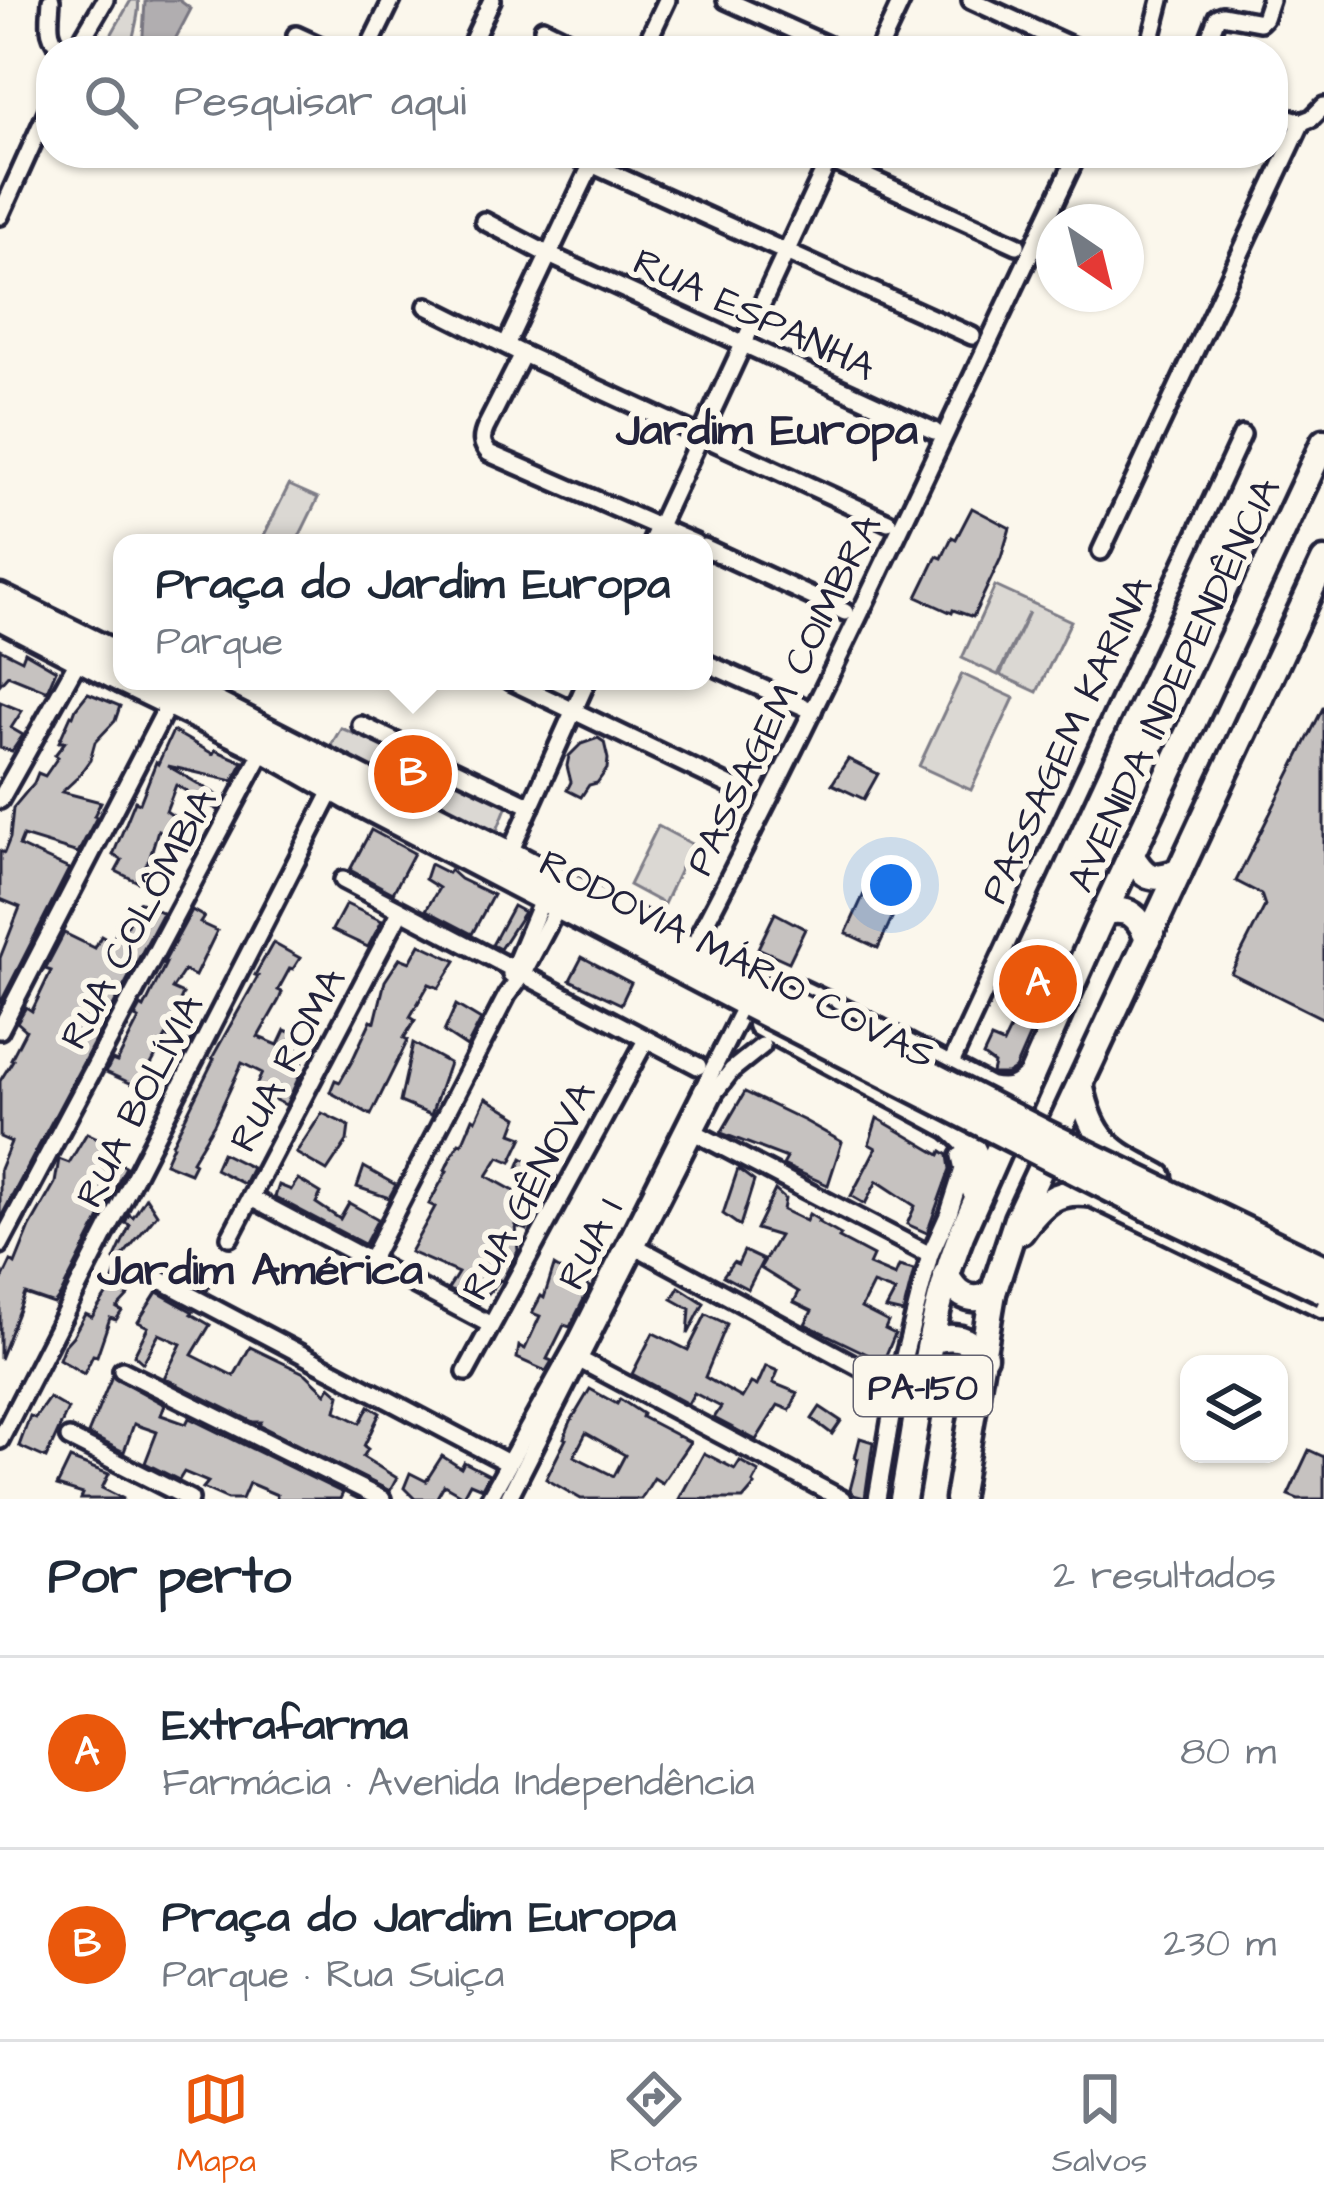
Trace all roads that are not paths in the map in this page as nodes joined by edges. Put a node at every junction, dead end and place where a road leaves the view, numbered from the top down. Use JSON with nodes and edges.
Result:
{"nodes":[{"id":1,"x":52,"y":0,"type":"edge"},
{"id":2,"x":105,"y":0,"type":"edge"},
{"id":3,"x":392,"y":0,"type":"edge"},
{"id":4,"x":492,"y":0,"type":"edge"},
{"id":5,"x":668,"y":0,"type":"edge"},
{"id":6,"x":726,"y":0,"type":"edge"},
{"id":7,"x":902,"y":0,"type":"edge"},
{"id":8,"x":971,"y":0,"type":"edge"},
{"id":9,"x":1161,"y":0,"type":"edge"},
{"id":10,"x":1270,"y":0,"type":"edge"},
{"id":11,"x":543,"y":28,"type":"dead end"},
{"id":12,"x":50,"y":36,"type":"edge"},
{"id":13,"x":84,"y":36,"type":"edge"},
{"id":14,"x":375,"y":36,"type":"edge"},
{"id":15,"x":475,"y":36,"type":"edge"},
{"id":16,"x":559,"y":36,"type":"edge"},
{"id":17,"x":650,"y":36,"type":"edge"},
{"id":18,"x":806,"y":36,"type":"edge"},
{"id":19,"x":885,"y":36,"type":"edge"},
{"id":20,"x":1049,"y":36,"type":"edge"},
{"id":21,"x":1152,"y":36,"type":"edge"},
{"id":22,"x":1210,"y":36,"type":"edge"},
{"id":23,"x":1324,"y":106,"type":"edge"},
{"id":24,"x":1288,"y":117,"type":"edge"},
{"id":25,"x":1302,"y":122,"type":"junction"},
{"id":26,"x":36,"y":136,"type":"edge"},
{"id":27,"x":1288,"y":151,"type":"edge"},
{"id":28,"x":591,"y":168,"type":"edge"},
{"id":29,"x":614,"y":168,"type":"edge"},
{"id":30,"x":820,"y":168,"type":"edge"},
{"id":31,"x":853,"y":168,"type":"edge"},
{"id":32,"x":1062,"y":168,"type":"edge"},
{"id":33,"x":1280,"y":168,"type":"edge"},
{"id":34,"x":0,"y":216,"type":"edge"},
{"id":35,"x":484,"y":221,"type":"dead end"},
{"id":36,"x":1017,"y":245,"type":"dead end"},
{"id":37,"x":787,"y":251,"type":"junction"},
{"id":38,"x":549,"y":255,"type":"junction"},
{"id":39,"x":428,"y":307,"type":"dead end"},
{"id":40,"x":972,"y":336,"type":"dead end"},
{"id":41,"x":506,"y":345,"type":"junction"},
{"id":42,"x":743,"y":345,"type":"junction"},
{"id":43,"x":524,"y":354,"type":"junction"},
{"id":44,"x":934,"y":431,"type":"dead end"},
{"id":45,"x":1242,"y":435,"type":"dead end"},
{"id":46,"x":701,"y":436,"type":"junction"},
{"id":47,"x":1324,"y":442,"type":"edge"},
{"id":48,"x":888,"y":521,"type":"dead end"},
{"id":49,"x":659,"y":526,"type":"junction"},
{"id":50,"x":655,"y":534,"type":"edge"},
{"id":51,"x":676,"y":534,"type":"edge"},
{"id":52,"x":713,"y":551,"type":"edge"},
{"id":53,"x":1101,"y":551,"type":"dead end"},
{"id":54,"x":1324,"y":561,"type":"edge"},
{"id":55,"x":0,"y":597,"type":"edge"},
{"id":56,"x":845,"y":612,"type":"dead end"},
{"id":57,"x":0,"y":617,"type":"edge"},
{"id":58,"x":113,"y":653,"type":"edge"},
{"id":59,"x":79,"y":659,"type":"junction"},
{"id":60,"x":713,"y":666,"type":"edge"},
{"id":61,"x":113,"y":676,"type":"edge"},
{"id":62,"x":530,"y":690,"type":"edge"},
{"id":63,"x":583,"y":690,"type":"edge"},
{"id":64,"x":170,"y":692,"type":"edge"},
{"id":65,"x":573,"y":710,"type":"junction"},
{"id":66,"x":814,"y":711,"type":"junction"},
{"id":67,"x":361,"y":725,"type":"dead end"},
{"id":68,"x":264,"y":749,"type":"junction"},
{"id":69,"x":333,"y":789,"type":"junction"},
{"id":70,"x":739,"y":790,"type":"dead end"},
{"id":71,"x":0,"y":800,"type":"edge"},
{"id":72,"x":531,"y":806,"type":"junction"},
{"id":73,"x":1132,"y":855,"type":"junction"},
{"id":74,"x":504,"y":865,"type":"junction"},
{"id":75,"x":1179,"y":872,"type":"junction"},
{"id":76,"x":343,"y":880,"type":"dead end"},
{"id":77,"x":550,"y":903,"type":"junction"},
{"id":78,"x":400,"y":912,"type":"junction"},
{"id":79,"x":1105,"y":912,"type":"junction"},
{"id":80,"x":1148,"y":939,"type":"junction"},
{"id":81,"x":692,"y":953,"type":"junction"},
{"id":82,"x":518,"y":970,"type":"junction"},
{"id":83,"x":749,"y":1002,"type":"junction"},
{"id":84,"x":0,"y":1030,"type":"edge"},
{"id":85,"x":646,"y":1040,"type":"junction"},
{"id":86,"x":761,"y":1046,"type":"dead end"},
{"id":87,"x":698,"y":1066,"type":"dead end"},
{"id":88,"x":948,"y":1070,"type":"junction"},
{"id":89,"x":1032,"y":1075,"type":"junction"},
{"id":90,"x":1081,"y":1084,"type":"junction"},
{"id":91,"x":694,"y":1132,"type":"junction"},
{"id":92,"x":960,"y":1156,"type":"dead end"},
{"id":93,"x":251,"y":1198,"type":"junction"},
{"id":94,"x":962,"y":1235,"type":"junction"},
{"id":95,"x":230,"y":1237,"type":"dead end"},
{"id":96,"x":0,"y":1245,"type":"edge"},
{"id":97,"x":637,"y":1246,"type":"junction"},
{"id":98,"x":1324,"y":1256,"type":"edge"},
{"id":99,"x":1003,"y":1258,"type":"junction"},
{"id":100,"x":369,"y":1263,"type":"junction"},
{"id":101,"x":938,"y":1264,"type":"junction"},
{"id":102,"x":1324,"y":1268,"type":"edge"},
{"id":103,"x":153,"y":1276,"type":"dead end"},
{"id":104,"x":1324,"y":1292,"type":"edge"},
{"id":105,"x":993,"y":1293,"type":"junction"},
{"id":106,"x":1324,"y":1305,"type":"edge"},
{"id":107,"x":491,"y":1325,"type":"junction"},
{"id":108,"x":931,"y":1341,"type":"junction"},
{"id":109,"x":984,"y":1356,"type":"junction"},
{"id":110,"x":580,"y":1360,"type":"junction"},
{"id":111,"x":122,"y":1370,"type":"dead end"},
{"id":112,"x":466,"y":1372,"type":"dead end"},
{"id":113,"x":896,"y":1387,"type":"junction"},
{"id":114,"x":69,"y":1438,"type":"dead end"},
{"id":115,"x":0,"y":1440,"type":"edge"},
{"id":116,"x":508,"y":1463,"type":"junction"},
{"id":117,"x":190,"y":1499,"type":"edge"},
{"id":118,"x":382,"y":1499,"type":"edge"},
{"id":119,"x":489,"y":1499,"type":"edge"},
{"id":120,"x":508,"y":1499,"type":"edge"},
{"id":121,"x":842,"y":1499,"type":"edge"},
{"id":122,"x":877,"y":1499,"type":"edge"},
{"id":123,"x":903,"y":1499,"type":"edge"},
{"id":124,"x":958,"y":1499,"type":"edge"}],
"edges":[{"from":1,"to":12,"type":"street"},
{"from":2,"to":13,"type":"street"},
{"from":3,"to":14,"type":"street"},
{"from":4,"to":15,"type":"street"},
{"from":5,"to":17,"type":"street"},
{"from":6,"to":18,"type":"street"},
{"from":7,"to":19,"type":"street"},
{"from":8,"to":20,"type":"street"},
{"from":9,"to":21,"type":"street"},
{"from":10,"to":22,"type":"street"},
{"from":11,"to":16,"type":"street"},
{"from":23,"to":25,"type":"street"},
{"from":24,"to":25,"type":"street"},
{"from":25,"to":27,"type":"street"},
{"from":26,"to":34,"type":"street"},
{"from":28,"to":38,"type":"street"},
{"from":29,"to":37,"type":"street"},
{"from":30,"to":37,"type":"street"},
{"from":31,"to":36,"type":"street"},
{"from":32,"to":66,"type":"street","name":"PASSAGEM COIMBRA"},
{"from":33,"to":53,"type":"street"},
{"from":35,"to":38,"type":"street","name":"RUA ESPANHA"},
{"from":37,"to":40,"type":"street"},
{"from":37,"to":42,"type":"street"},
{"from":38,"to":41,"type":"street"},
{"from":38,"to":42,"type":"street","name":"RUA ESPANHA"},
{"from":39,"to":41,"type":"street"},
{"from":41,"to":43,"type":"street"},
{"from":42,"to":44,"type":"street","name":"RUA ESPANHA"},
{"from":42,"to":46,"type":"street"},
{"from":43,"to":46,"type":"street"},
{"from":43,"to":49,"type":"street"},
{"from":45,"to":88,"type":"street","name":"PASSAGEM KARINA"},
{"from":46,"to":48,"type":"street"},
{"from":46,"to":49,"type":"street"},
{"from":47,"to":73,"type":"main road","name":"AVENIDA INDEPENDÊNCIA"},
{"from":49,"to":50,"type":"street"},
{"from":49,"to":51,"type":"street"},
{"from":52,"to":56,"type":"street"},
{"from":54,"to":75,"type":"main road"},
{"from":55,"to":58,"type":"main road"},
{"from":57,"to":59,"type":"main road","name":"RODOVIA MÁRIO COVAS"},
{"from":59,"to":61,"type":"main road","name":"RODOVIA MÁRIO COVAS"},
{"from":59,"to":71,"type":"street"},
{"from":60,"to":66,"type":"street"},
{"from":62,"to":65,"type":"street"},
{"from":63,"to":65,"type":"street"},
{"from":64,"to":68,"type":"main road","name":"RODOVIA MÁRIO COVAS"},
{"from":64,"to":74,"type":"main road","name":"RODOVIA MÁRIO COVAS"},
{"from":64,"to":84,"type":"street"},
{"from":65,"to":70,"type":"street"},
{"from":65,"to":72,"type":"street"},
{"from":66,"to":81,"type":"street","name":"PASSAGEM COIMBRA"},
{"from":67,"to":72,"type":"street"},
{"from":68,"to":69,"type":"main road","name":"RODOVIA MÁRIO COVAS"},
{"from":68,"to":96,"type":"street","name":"RUA COLÔMBIA"},
{"from":69,"to":74,"type":"main road","name":"RODOVIA MÁRIO COVAS"},
{"from":69,"to":115,"type":"street","name":"RUA BOLÍVIA"},
{"from":72,"to":74,"type":"street"},
{"from":73,"to":75,"type":"main road"},
{"from":73,"to":79,"type":"main road","name":"AVENIDA INDEPENDÊNCIA"},
{"from":74,"to":77,"type":"main road","name":"RODOVIA MÁRIO COVAS"},
{"from":74,"to":81,"type":"main road","name":"RODOVIA MÁRIO COVAS"},
{"from":75,"to":80,"type":"main road"},
{"from":76,"to":78,"type":"street"},
{"from":77,"to":81,"type":"main road","name":"RODOVIA MÁRIO COVAS"},
{"from":77,"to":82,"type":"street"},
{"from":78,"to":82,"type":"street"},
{"from":78,"to":93,"type":"street","name":"RUA ROMA"},
{"from":79,"to":80,"type":"main road"},
{"from":79,"to":89,"type":"main road","name":"AVENIDA INDEPENDÊNCIA"},
{"from":80,"to":90,"type":"main road"},
{"from":81,"to":83,"type":"main road","name":"RODOVIA MÁRIO COVAS"},
{"from":81,"to":88,"type":"main road"},
{"from":82,"to":85,"type":"street"},
{"from":82,"to":100,"type":"street"},
{"from":83,"to":94,"type":"main road"},
{"from":83,"to":102,"type":"main road","name":"RODOVIA MÁRIO COVAS","bridge":true},
{"from":83,"to":104,"type":"main road","name":"RODOVIA MÁRIO COVAS","bridge":true},
{"from":83,"to":116,"type":"street","name":"RUA I"},
{"from":85,"to":87,"type":"street"},
{"from":85,"to":107,"type":"street","name":"RUA GÊNOVA"},
{"from":86,"to":91,"type":"street"},
{"from":88,"to":89,"type":"main road"},
{"from":89,"to":94,"type":"main road","name":"AVENIDA INDEPENDÊNCIA","number":"PA-150"},
{"from":90,"to":98,"type":"main road"},
{"from":90,"to":99,"type":"main road","number":"PA-150"},
{"from":91,"to":97,"type":"street"},
{"from":91,"to":101,"type":"street"},
{"from":92,"to":101,"type":"street"},
{"from":93,"to":95,"type":"street","name":"RUA ROMA"},
{"from":93,"to":100,"type":"street"},
{"from":94,"to":101,"type":"main road","name":"AVENIDA INDEPENDÊNCIA","number":"PA-150"},
{"from":97,"to":110,"type":"street"},
{"from":97,"to":113,"type":"street"},
{"from":99,"to":105,"type":"main road","number":"PA-150"},
{"from":99,"to":106,"type":"main road"},
{"from":100,"to":107,"type":"street"},
{"from":101,"to":105,"type":"main road"},
{"from":101,"to":108,"type":"main road","name":"AVENIDA INDEPENDÊNCIA","number":"PA-150"},
{"from":101,"to":113,"type":"street"},
{"from":103,"to":116,"type":"street"},
{"from":105,"to":109,"type":"main road","number":"PA-150"},
{"from":107,"to":112,"type":"street","name":"RUA GÊNOVA"},
{"from":108,"to":109,"type":"main road"},
{"from":108,"to":123,"type":"main road","name":"AVENIDA INDEPENDÊNCIA","number":"PA-150"},
{"from":109,"to":124,"type":"main road","number":"PA-150"},
{"from":110,"to":120,"type":"street"},
{"from":110,"to":121,"type":"street"},
{"from":111,"to":118,"type":"street"},
{"from":113,"to":122,"type":"street"},
{"from":114,"to":117,"type":"street"},
{"from":116,"to":119,"type":"street","name":"RUA I"}]}
